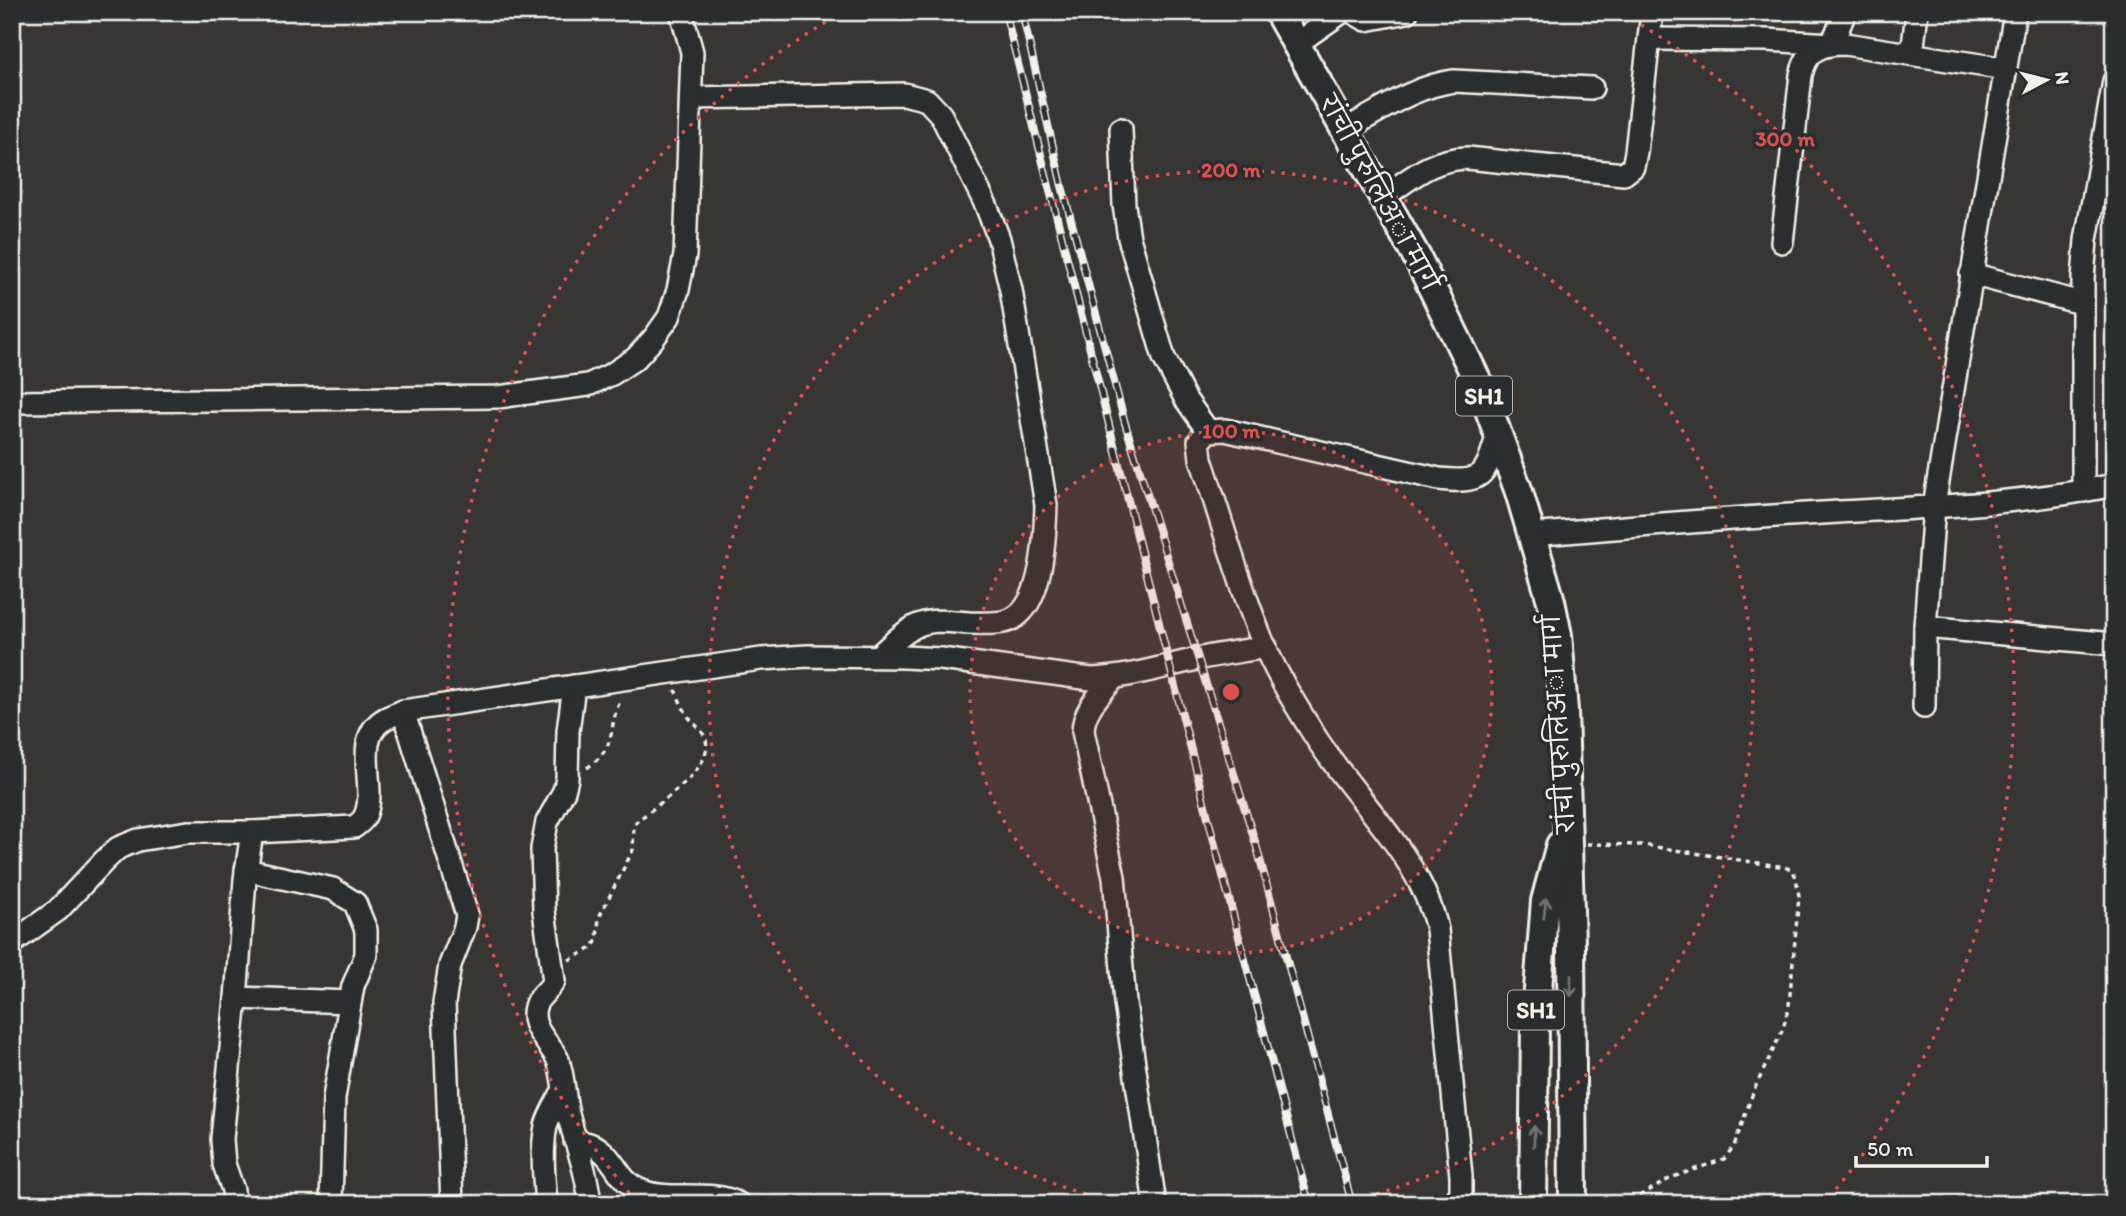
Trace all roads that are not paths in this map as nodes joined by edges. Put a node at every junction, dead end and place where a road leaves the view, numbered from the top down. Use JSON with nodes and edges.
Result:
{"nodes":[{"id":1,"x":681,"y":12,"type":"edge"},
{"id":2,"x":1278,"y":12,"type":"edge"},
{"id":3,"x":1342,"y":12,"type":"edge"},
{"id":4,"x":1352,"y":12,"type":"edge"},
{"id":5,"x":1407,"y":12,"type":"edge"},
{"id":6,"x":1652,"y":12,"type":"edge"},
{"id":7,"x":1845,"y":12,"type":"edge"},
{"id":8,"x":1917,"y":12,"type":"edge"},
{"id":9,"x":2015,"y":12,"type":"edge"},
{"id":10,"x":1650,"y":39,"type":"junction"},
{"id":11,"x":1296,"y":44,"type":"junction"},
{"id":12,"x":1832,"y":44,"type":"junction"},
{"id":13,"x":1913,"y":54,"type":"junction"},
{"id":14,"x":2006,"y":69,"type":"junction"},
{"id":15,"x":2114,"y":81,"type":"edge"},
{"id":16,"x":1592,"y":88,"type":"dead end"},
{"id":17,"x":691,"y":98,"type":"junction"},
{"id":18,"x":1121,"y":129,"type":"dead end"},
{"id":19,"x":1345,"y":130,"type":"junction"},
{"id":20,"x":2107,"y":163,"type":"edge"},
{"id":21,"x":1383,"y":197,"type":"junction"},
{"id":22,"x":1782,"y":242,"type":"dead end"},
{"id":23,"x":1971,"y":274,"type":"junction"},
{"id":24,"x":2081,"y":303,"type":"junction"},
{"id":25,"x":12,"y":402,"type":"edge"},
{"id":26,"x":1208,"y":431,"type":"junction"},
{"id":27,"x":1498,"y":433,"type":"junction"},
{"id":28,"x":2114,"y":485,"type":"edge"},
{"id":29,"x":2083,"y":491,"type":"junction"},
{"id":30,"x":1934,"y":506,"type":"junction"},
{"id":31,"x":1531,"y":535,"type":"junction"},
{"id":32,"x":1925,"y":627,"type":"junction"},
{"id":33,"x":2114,"y":644,"type":"edge"},
{"id":34,"x":1266,"y":647,"type":"junction"},
{"id":35,"x":878,"y":656,"type":"junction"},
{"id":36,"x":1114,"y":678,"type":"junction"},
{"id":37,"x":575,"y":686,"type":"junction"},
{"id":38,"x":1924,"y":707,"type":"dead end"},
{"id":39,"x":403,"y":711,"type":"junction"},
{"id":40,"x":252,"y":832,"type":"junction"},
{"id":41,"x":1567,"y":832,"type":"junction"},
{"id":42,"x":246,"y":870,"type":"junction"},
{"id":43,"x":12,"y":943,"type":"edge"},
{"id":44,"x":236,"y":998,"type":"junction"},
{"id":45,"x":350,"y":1002,"type":"junction"},
{"id":46,"x":563,"y":1091,"type":"junction"},
{"id":47,"x":575,"y":1142,"type":"junction"},
{"id":48,"x":666,"y":1200,"type":"edge"},
{"id":49,"x":234,"y":1204,"type":"edge"},
{"id":50,"x":331,"y":1204,"type":"edge"},
{"id":51,"x":452,"y":1204,"type":"edge"},
{"id":52,"x":545,"y":1204,"type":"edge"},
{"id":53,"x":590,"y":1204,"type":"edge"},
{"id":54,"x":739,"y":1204,"type":"edge"},
{"id":55,"x":1154,"y":1204,"type":"edge"},
{"id":56,"x":1453,"y":1204,"type":"edge"},
{"id":57,"x":1533,"y":1204,"type":"edge"},
{"id":58,"x":1573,"y":1204,"type":"edge"}],
"edges":[{"from":1,"to":17,"type":"street"},
{"from":2,"to":11,"type":"main road","name":"रांची पुरुलिअा मार्ग","number":"SH1"},
{"from":3,"to":11,"type":"street"},
{"from":4,"to":5,"type":"street"},
{"from":6,"to":10,"type":"street"},
{"from":7,"to":12,"type":"street"},
{"from":8,"to":13,"type":"street"},
{"from":9,"to":14,"type":"street"},
{"from":10,"to":12,"type":"street"},
{"from":10,"to":21,"type":"street"},
{"from":11,"to":19,"type":"main road","name":"रांची पुरुलिअा मार्ग","number":"SH1"},
{"from":12,"to":13,"type":"street"},
{"from":12,"to":22,"type":"street"},
{"from":13,"to":14,"type":"street"},
{"from":14,"to":23,"type":"street"},
{"from":15,"to":20,"type":"street"},
{"from":16,"to":19,"type":"street"},
{"from":17,"to":25,"type":"street"},
{"from":17,"to":35,"type":"street"},
{"from":18,"to":26,"type":"street"},
{"from":19,"to":21,"type":"main road","name":"रांची पुरुलिअा मार्ग","number":"SH1"},
{"from":20,"to":24,"type":"street"},
{"from":21,"to":27,"type":"main road","name":"रांची पुरुलिअा मार्ग","number":"SH1"},
{"from":23,"to":24,"type":"street"},
{"from":23,"to":30,"type":"street"},
{"from":24,"to":29,"type":"street"},
{"from":26,"to":27,"type":"street"},
{"from":26,"to":34,"type":"street"},
{"from":27,"to":31,"type":"main road","name":"रांची पुरुलिअा मार्ग","number":"SH1"},
{"from":28,"to":29,"type":"street"},
{"from":29,"to":30,"type":"street"},
{"from":30,"to":31,"type":"street"},
{"from":30,"to":32,"type":"street"},
{"from":31,"to":41,"type":"main road","name":"रांची पुरुलिअा मार्ग","number":"SH1"},
{"from":32,"to":33,"type":"street"},
{"from":32,"to":38,"type":"street"},
{"from":34,"to":36,"type":"street"},
{"from":34,"to":56,"type":"street"},
{"from":35,"to":36,"type":"street"},
{"from":35,"to":37,"type":"street"},
{"from":36,"to":55,"type":"street"},
{"from":37,"to":39,"type":"street"},
{"from":37,"to":46,"type":"street"},
{"from":39,"to":40,"type":"street"},
{"from":39,"to":51,"type":"street"},
{"from":40,"to":42,"type":"street"},
{"from":40,"to":43,"type":"street"},
{"from":57,"to":41,"type":"main road","number":"SH1","one_way":true},
{"from":41,"to":58,"type":"main road","name":"रांची पुरुलिअा मार्ग","number":"SH1","one_way":true},
{"from":42,"to":44,"type":"street"},
{"from":42,"to":45,"type":"street"},
{"from":44,"to":45,"type":"street"},
{"from":44,"to":49,"type":"street"},
{"from":45,"to":50,"type":"street"},
{"from":46,"to":47,"type":"street"},
{"from":46,"to":52,"type":"street"},
{"from":47,"to":48,"type":"street"},
{"from":47,"to":53,"type":"street"},
{"from":48,"to":54,"type":"street"}]}
